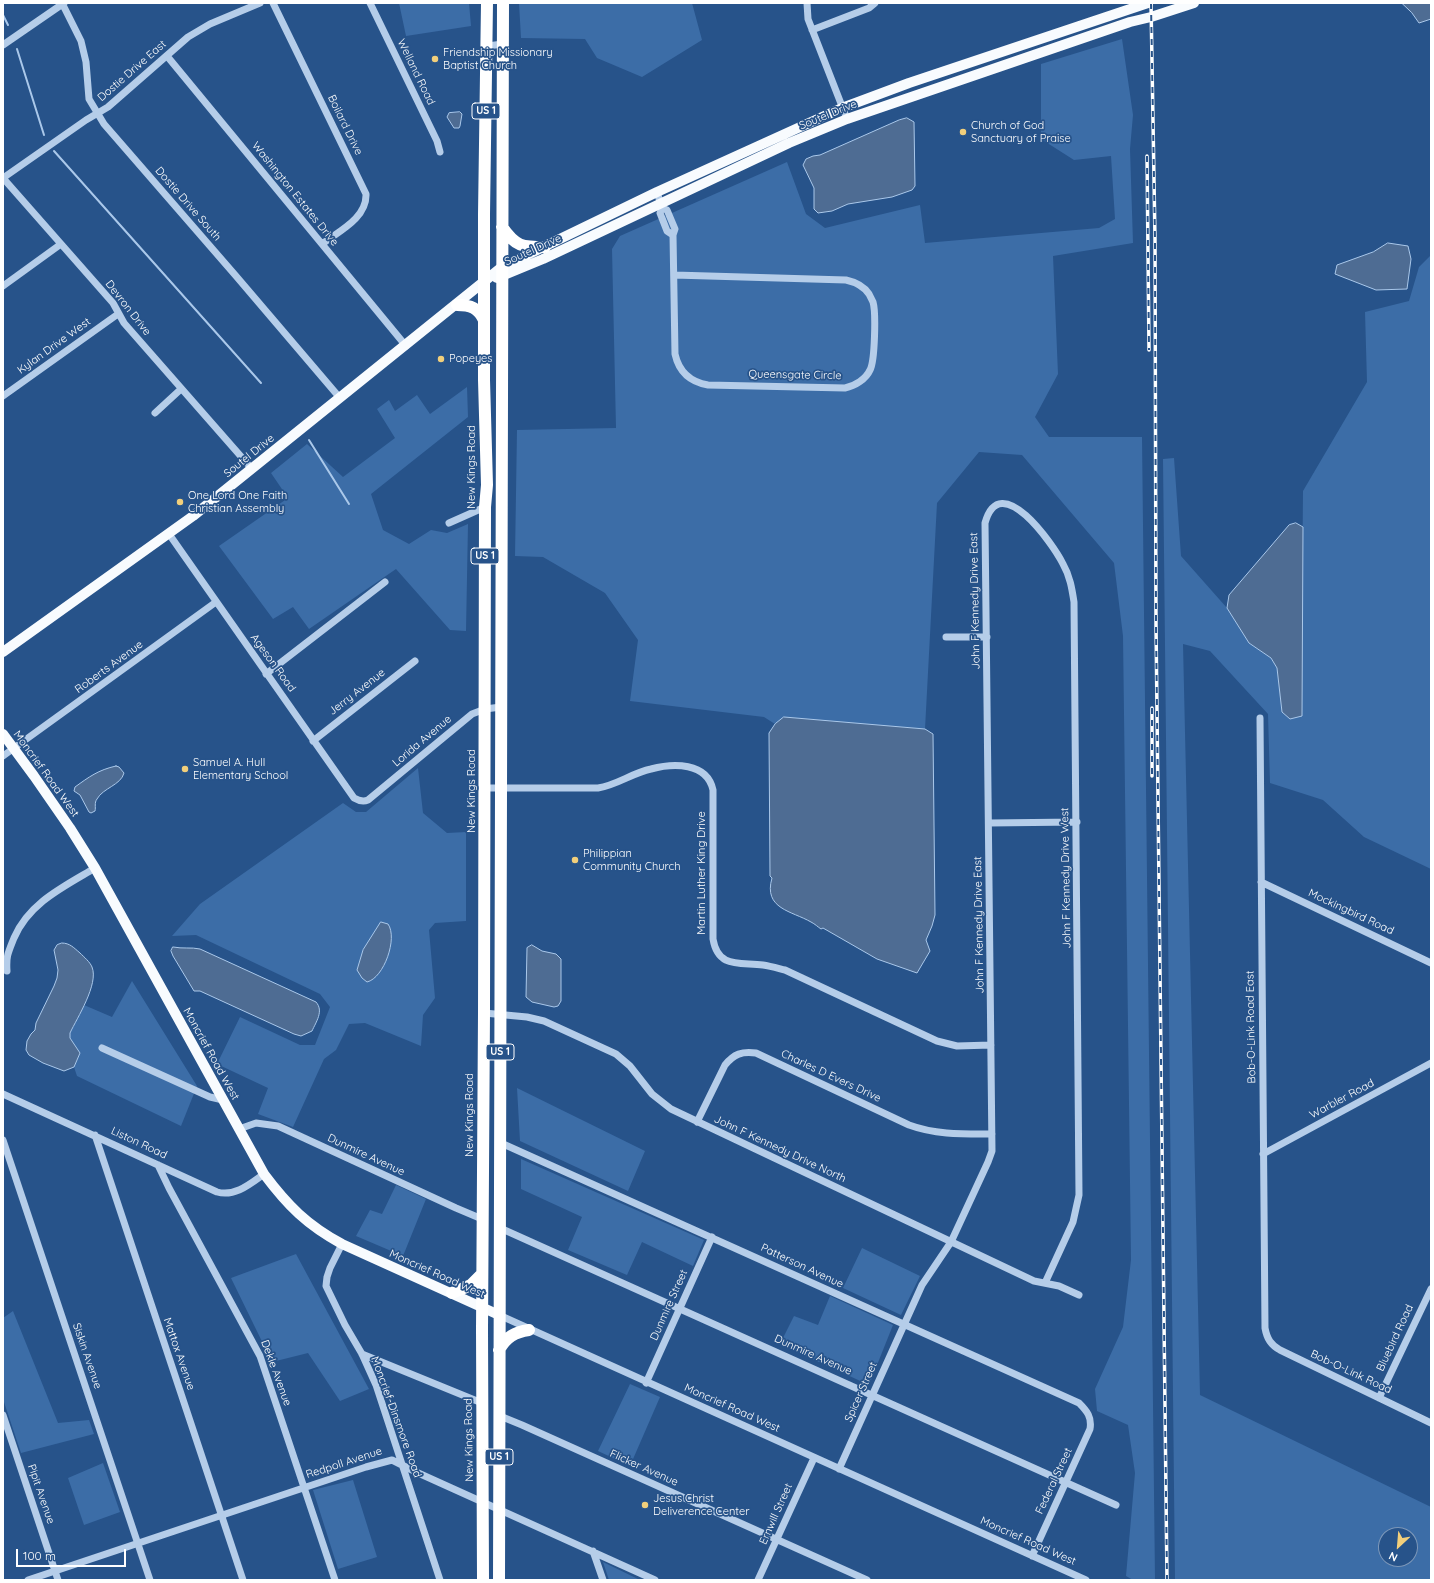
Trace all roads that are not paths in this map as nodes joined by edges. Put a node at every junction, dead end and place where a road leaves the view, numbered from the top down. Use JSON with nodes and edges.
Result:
{"nodes":[{"id":1,"x":63,"y":3,"type":"edge"},
{"id":2,"x":260,"y":3,"type":"edge"},
{"id":3,"x":273,"y":3,"type":"edge"},
{"id":4,"x":370,"y":3,"type":"edge"},
{"id":5,"x":487,"y":3,"type":"edge"},
{"id":6,"x":503,"y":3,"type":"edge"},
{"id":7,"x":807,"y":3,"type":"edge"},
{"id":8,"x":875,"y":3,"type":"edge"},
{"id":9,"x":1148,"y":3,"type":"edge"},
{"id":10,"x":1194,"y":3,"type":"edge"},
{"id":11,"x":812,"y":30,"type":"junction"},
{"id":12,"x":503,"y":44,"type":"junction"},
{"id":13,"x":3,"y":45,"type":"edge"},
{"id":14,"x":487,"y":46,"type":"junction"},
{"id":15,"x":167,"y":56,"type":"junction"},
{"id":16,"x":842,"y":108,"type":"junction"},
{"id":17,"x":97,"y":114,"type":"junction"},
{"id":18,"x":847,"y":119,"type":"junction"},
{"id":19,"x":440,"y":152,"type":"dead end"},
{"id":20,"x":3,"y":178,"type":"edge"},
{"id":21,"x":657,"y":192,"type":"junction"},
{"id":22,"x":661,"y":206,"type":"junction"},
{"id":23,"x":502,"y":227,"type":"junction"},
{"id":24,"x":61,"y":244,"type":"junction"},
{"id":25,"x":322,"y":244,"type":"junction"},
{"id":26,"x":545,"y":247,"type":"junction"},
{"id":27,"x":502,"y":272,"type":"junction"},
{"id":28,"x":674,"y":275,"type":"junction"},
{"id":29,"x":484,"y":283,"type":"junction"},
{"id":30,"x":3,"y":286,"type":"edge"},
{"id":31,"x":457,"y":305,"type":"junction"},
{"id":32,"x":118,"y":314,"type":"junction"},
{"id":33,"x":484,"y":320,"type":"junction"},
{"id":34,"x":406,"y":346,"type":"junction"},
{"id":35,"x":182,"y":389,"type":"junction"},
{"id":36,"x":3,"y":396,"type":"edge"},
{"id":37,"x":340,"y":398,"type":"junction"},
{"id":38,"x":155,"y":413,"type":"dead end"},
{"id":39,"x":252,"y":469,"type":"junction"},
{"id":40,"x":487,"y":485,"type":"junction"},
{"id":41,"x":502,"y":489,"type":"junction"},
{"id":42,"x":485,"y":507,"type":"junction"},
{"id":43,"x":995,"y":507,"type":"joint"},
{"id":44,"x":449,"y":523,"type":"dead end"},
{"id":45,"x":169,"y":534,"type":"junction"},
{"id":46,"x":384,"y":582,"type":"dead end"},
{"id":47,"x":216,"y":602,"type":"junction"},
{"id":48,"x":946,"y":637,"type":"dead end"},
{"id":49,"x":987,"y":637,"type":"junction"},
{"id":50,"x":3,"y":652,"type":"edge"},
{"id":51,"x":415,"y":661,"type":"dead end"},
{"id":52,"x":266,"y":674,"type":"junction"},
{"id":53,"x":501,"y":707,"type":"junction"},
{"id":54,"x":485,"y":709,"type":"junction"},
{"id":55,"x":1260,"y":718,"type":"dead end"},
{"id":56,"x":3,"y":734,"type":"edge"},
{"id":57,"x":313,"y":741,"type":"junction"},
{"id":58,"x":14,"y":748,"type":"junction"},
{"id":59,"x":3,"y":756,"type":"edge"},
{"id":60,"x":485,"y":788,"type":"junction"},
{"id":61,"x":501,"y":789,"type":"junction"},
{"id":62,"x":361,"y":801,"type":"joint"},
{"id":63,"x":1077,"y":822,"type":"junction"},
{"id":64,"x":989,"y":823,"type":"junction"},
{"id":65,"x":95,"y":868,"type":"junction"},
{"id":66,"x":1261,"y":882,"type":"junction"},
{"id":67,"x":1431,"y":963,"type":"edge"},
{"id":68,"x":7,"y":971,"type":"dead end"},
{"id":69,"x":484,"y":1013,"type":"junction"},
{"id":70,"x":500,"y":1014,"type":"junction"},
{"id":71,"x":991,"y":1046,"type":"junction"},
{"id":72,"x":102,"y":1048,"type":"dead end"},
{"id":73,"x":1431,"y":1064,"type":"edge"},
{"id":74,"x":3,"y":1094,"type":"edge"},
{"id":75,"x":223,"y":1100,"type":"junction"},
{"id":76,"x":698,"y":1122,"type":"junction"},
{"id":77,"x":239,"y":1129,"type":"junction"},
{"id":78,"x":992,"y":1134,"type":"junction"},
{"id":79,"x":94,"y":1135,"type":"junction"},
{"id":80,"x":3,"y":1140,"type":"edge"},
{"id":81,"x":501,"y":1143,"type":"junction"},
{"id":82,"x":1263,"y":1154,"type":"junction"},
{"id":83,"x":158,"y":1165,"type":"junction"},
{"id":84,"x":264,"y":1174,"type":"junction"},
{"id":85,"x":482,"y":1219,"type":"junction"},
{"id":86,"x":500,"y":1228,"type":"junction"},
{"id":87,"x":712,"y":1237,"type":"junction"},
{"id":88,"x":951,"y":1242,"type":"junction"},
{"id":89,"x":342,"y":1244,"type":"junction"},
{"id":90,"x":482,"y":1274,"type":"junction"},
{"id":91,"x":1045,"y":1283,"type":"junction"},
{"id":92,"x":1431,"y":1289,"type":"edge"},
{"id":93,"x":452,"y":1293,"type":"junction"},
{"id":94,"x":1079,"y":1295,"type":"dead end"},
{"id":95,"x":482,"y":1307,"type":"junction"},
{"id":96,"x":680,"y":1308,"type":"junction"},
{"id":97,"x":499,"y":1315,"type":"junction"},
{"id":98,"x":904,"y":1324,"type":"junction"},
{"id":99,"x":529,"y":1330,"type":"junction"},
{"id":100,"x":1266,"y":1335,"type":"joint"},
{"id":101,"x":500,"y":1350,"type":"junction"},
{"id":102,"x":362,"y":1354,"type":"junction"},
{"id":103,"x":646,"y":1383,"type":"junction"},
{"id":104,"x":872,"y":1394,"type":"junction"},
{"id":105,"x":1379,"y":1398,"type":"junction"},
{"id":106,"x":482,"y":1403,"type":"junction"},
{"id":107,"x":3,"y":1415,"type":"edge"},
{"id":108,"x":1090,"y":1415,"type":"joint"},
{"id":109,"x":500,"y":1416,"type":"junction"},
{"id":110,"x":1431,"y":1422,"type":"edge"},
{"id":111,"x":814,"y":1458,"type":"junction"},
{"id":112,"x":403,"y":1465,"type":"junction"},
{"id":113,"x":839,"y":1469,"type":"junction"},
{"id":114,"x":1066,"y":1482,"type":"junction"},
{"id":115,"x":304,"y":1488,"type":"junction"},
{"id":116,"x":483,"y":1502,"type":"junction"},
{"id":117,"x":1116,"y":1505,"type":"dead end"},
{"id":118,"x":499,"y":1509,"type":"junction"},
{"id":119,"x":222,"y":1515,"type":"junction"},
{"id":120,"x":777,"y":1539,"type":"junction"},
{"id":121,"x":138,"y":1543,"type":"junction"},
{"id":122,"x":593,"y":1551,"type":"junction"},
{"id":123,"x":1032,"y":1556,"type":"junction"},
{"id":124,"x":55,"y":1571,"type":"junction"},
{"id":125,"x":28,"y":1580,"type":"edge"},
{"id":126,"x":58,"y":1580,"type":"edge"},
{"id":127,"x":150,"y":1580,"type":"edge"},
{"id":128,"x":243,"y":1580,"type":"edge"},
{"id":129,"x":335,"y":1580,"type":"edge"},
{"id":130,"x":440,"y":1580,"type":"edge"},
{"id":131,"x":483,"y":1580,"type":"edge"},
{"id":132,"x":499,"y":1580,"type":"edge"},
{"id":133,"x":603,"y":1580,"type":"edge"},
{"id":134,"x":655,"y":1580,"type":"edge"},
{"id":135,"x":758,"y":1580,"type":"edge"},
{"id":136,"x":867,"y":1580,"type":"edge"},
{"id":137,"x":1086,"y":1580,"type":"edge"}],
"edges":[{"from":1,"to":13,"type":"street"},
{"from":1,"to":17,"type":"street","name":"Dostie Drive South"},
{"from":2,"to":15,"type":"street","name":"Dostie Drive East"},
{"from":3,"to":25,"type":"street","name":"Boilard Drive"},
{"from":4,"to":19,"type":"street","name":"Welland Road"},
{"from":5,"to":14,"type":"highway","name":"New Kings Road","number":"US 1"},
{"from":6,"to":12,"type":"highway","number":"US 1"},
{"from":7,"to":11,"type":"street"},
{"from":8,"to":11,"type":"street"},
{"from":9,"to":16,"type":"main road","name":"Soutel Drive"},
{"from":10,"to":18,"type":"main road","name":"Soutel Drive"},
{"from":11,"to":16,"type":"street"},
{"from":12,"to":14,"type":"street"},
{"from":12,"to":23,"type":"highway","number":"US 1"},
{"from":14,"to":29,"type":"highway","name":"New Kings Road","number":"US 1"},
{"from":15,"to":17,"type":"street","name":"Dostie Drive East"},
{"from":15,"to":25,"type":"street","name":"Washington Estates Drive"},
{"from":16,"to":18,"type":"street"},
{"from":16,"to":21,"type":"main road","name":"Soutel Drive"},
{"from":17,"to":20,"type":"street","name":"Dostie Drive East"},
{"from":17,"to":37,"type":"street","name":"Dostie Drive South"},
{"from":18,"to":22,"type":"main road","name":"Soutel Drive"},
{"from":20,"to":24,"type":"street","name":"Devron Drive"},
{"from":21,"to":22,"type":"street","name":"Queensgate Circle"},
{"from":21,"to":26,"type":"main road","name":"Soutel Drive"},
{"from":22,"to":27,"type":"main road","name":"Soutel Drive"},
{"from":22,"to":28,"type":"street","name":"Queensgate Circle"},
{"from":23,"to":26,"type":"highway"},
{"from":23,"to":27,"type":"highway","number":"US 1"},
{"from":24,"to":30,"type":"street"},
{"from":24,"to":32,"type":"street","name":"Devron Drive"},
{"from":25,"to":34,"type":"street","name":"Washington Estates Drive"},
{"from":26,"to":27,"type":"main road","name":"Soutel Drive"},
{"from":27,"to":29,"type":"main road","name":"Soutel Drive"},
{"from":27,"to":41,"type":"highway","number":"US 1"},
{"from":28,"to":28,"type":"street","name":"Queensgate Circle"},
{"from":29,"to":31,"type":"main road","name":"Soutel Drive"},
{"from":29,"to":33,"type":"highway","name":"New Kings Road","number":"US 1"},
{"from":31,"to":33,"type":"highway"},
{"from":31,"to":34,"type":"main road","name":"Soutel Drive"},
{"from":32,"to":35,"type":"street","name":"Devron Drive"},
{"from":32,"to":36,"type":"street","name":"Kylan Drive West"},
{"from":33,"to":40,"type":"highway","name":"New Kings Road","number":"US 1"},
{"from":34,"to":37,"type":"main road","name":"Soutel Drive"},
{"from":35,"to":38,"type":"street"},
{"from":35,"to":39,"type":"street","name":"Devron Drive"},
{"from":37,"to":39,"type":"main road","name":"Soutel Drive"},
{"from":39,"to":45,"type":"main road","name":"Soutel Drive"},
{"from":40,"to":41,"type":"street"},
{"from":40,"to":42,"type":"highway","name":"New Kings Road","number":"US 1"},
{"from":41,"to":53,"type":"highway","number":"US 1"},
{"from":42,"to":44,"type":"street"},
{"from":42,"to":54,"type":"highway","name":"New Kings Road","number":"US 1"},
{"from":43,"to":49,"type":"street","name":"John F Kennedy Drive East"},
{"from":43,"to":63,"type":"street","name":"John F Kennedy Drive West"},
{"from":45,"to":47,"type":"street","name":"Ageson Road"},
{"from":45,"to":50,"type":"main road","name":"Soutel Drive"},
{"from":46,"to":52,"type":"street"},
{"from":47,"to":52,"type":"street","name":"Ageson Road"},
{"from":47,"to":58,"type":"street","name":"Roberts Avenue"},
{"from":48,"to":49,"type":"street"},
{"from":49,"to":64,"type":"street","name":"John F Kennedy Drive East"},
{"from":51,"to":57,"type":"street","name":"Jerry Avenue"},
{"from":52,"to":57,"type":"street","name":"Ageson Road"},
{"from":53,"to":54,"type":"street","name":"Lorida Avenue"},
{"from":53,"to":61,"type":"highway","number":"US 1"},
{"from":54,"to":60,"type":"highway","name":"New Kings Road","number":"US 1"},
{"from":54,"to":62,"type":"street","name":"Lorida Avenue"},
{"from":55,"to":66,"type":"street","name":"Bob-O-Link Road East"},
{"from":56,"to":58,"type":"main road","name":"Moncrief Road West"},
{"from":57,"to":62,"type":"street","name":"Ageson Road"},
{"from":58,"to":59,"type":"street","name":"Roberts Avenue"},
{"from":58,"to":65,"type":"main road","name":"Moncrief Road West"},
{"from":60,"to":61,"type":"street","name":"Martin Luther King Drive"},
{"from":60,"to":69,"type":"highway","name":"New Kings Road","number":"US 1"},
{"from":61,"to":70,"type":"highway","number":"US 1"},
{"from":61,"to":71,"type":"street","name":"Martin Luther King Drive"},
{"from":63,"to":64,"type":"street"},
{"from":63,"to":91,"type":"street","name":"John F Kennedy Drive West"},
{"from":64,"to":71,"type":"street","name":"John F Kennedy Drive East"},
{"from":65,"to":68,"type":"street"},
{"from":65,"to":75,"type":"main road","name":"Moncrief Road West"},
{"from":66,"to":67,"type":"street","name":"Mockingbird Road"},
{"from":66,"to":82,"type":"street","name":"Bob-O-Link Road East"},
{"from":69,"to":70,"type":"street","name":"John F Kennedy Drive North"},
{"from":69,"to":85,"type":"highway","name":"New Kings Road","number":"US 1"},
{"from":70,"to":76,"type":"street","name":"John F Kennedy Drive North"},
{"from":70,"to":81,"type":"highway","number":"US 1"},
{"from":71,"to":78,"type":"street","name":"John F Kennedy Drive East"},
{"from":72,"to":75,"type":"street"},
{"from":73,"to":82,"type":"street","name":"Warbler Road"},
{"from":74,"to":79,"type":"street","name":"Liston Road"},
{"from":75,"to":77,"type":"main road","name":"Moncrief Road West"},
{"from":76,"to":78,"type":"street","name":"Charles D Evers Drive"},
{"from":76,"to":88,"type":"street","name":"John F Kennedy Drive North"},
{"from":77,"to":84,"type":"main road","name":"Moncrief Road West"},
{"from":77,"to":85,"type":"street","name":"Dunmire Avenue"},
{"from":78,"to":88,"type":"street","name":"John F Kennedy Drive East"},
{"from":79,"to":83,"type":"street","name":"Liston Road"},
{"from":79,"to":119,"type":"street","name":"Mattox Avenue"},
{"from":80,"to":121,"type":"street","name":"Siskin Avenue"},
{"from":81,"to":86,"type":"highway","number":"US 1"},
{"from":81,"to":87,"type":"street","name":"Patterson Avenue"},
{"from":82,"to":100,"type":"street","name":"Bob-O-Link Road East"},
{"from":83,"to":84,"type":"street","name":"Liston Road"},
{"from":83,"to":115,"type":"street","name":"Dekle Avenue"},
{"from":84,"to":89,"type":"main road","name":"Moncrief Road West"},
{"from":85,"to":90,"type":"highway","name":"New Kings Road","number":"US 1"},
{"from":86,"to":96,"type":"street","name":"Dunmire Avenue"},
{"from":86,"to":97,"type":"highway","number":"US 1"},
{"from":87,"to":96,"type":"street","name":"Dunmire Street"},
{"from":87,"to":98,"type":"street","name":"Patterson Avenue"},
{"from":88,"to":91,"type":"street","name":"John F Kennedy Drive North"},
{"from":88,"to":98,"type":"street","name":"John F Kennedy Drive East"},
{"from":89,"to":93,"type":"main road","name":"Moncrief Road West"},
{"from":89,"to":102,"type":"street","name":"Moncrief-Dinsmore Road"},
{"from":90,"to":93,"type":"highway"},
{"from":90,"to":95,"type":"highway","name":"New Kings Road","number":"US 1"},
{"from":91,"to":94,"type":"street","name":"John F Kennedy Drive North"},
{"from":92,"to":105,"type":"street","name":"Bluebird Road"},
{"from":93,"to":95,"type":"main road","name":"Moncrief Road West"},
{"from":95,"to":97,"type":"main road","name":"Moncrief Road West"},
{"from":95,"to":106,"type":"highway","name":"New Kings Road","number":"US 1"},
{"from":96,"to":103,"type":"street","name":"Dunmire Street"},
{"from":96,"to":104,"type":"street","name":"Dunmire Avenue"},
{"from":97,"to":99,"type":"street","name":"Moncrief Road West"},
{"from":97,"to":101,"type":"highway","number":"US 1"},
{"from":98,"to":104,"type":"street","name":"Spicer Street"},
{"from":98,"to":108,"type":"street","name":"Patterson Avenue"},
{"from":99,"to":101,"type":"highway"},
{"from":99,"to":103,"type":"street","name":"Moncrief Road West"},
{"from":100,"to":105,"type":"street","name":"Bob-O-Link Road"},
{"from":101,"to":109,"type":"highway","number":"US 1"},
{"from":102,"to":106,"type":"street"},
{"from":102,"to":112,"type":"street","name":"Moncrief-Dinsmore Road"},
{"from":103,"to":111,"type":"street","name":"Moncrief Road West"},
{"from":104,"to":113,"type":"street","name":"Spicer Street"},
{"from":104,"to":114,"type":"street","name":"Dunmire Avenue"},
{"from":105,"to":110,"type":"street","name":"Bob-O-Link Road"},
{"from":106,"to":116,"type":"highway","name":"New Kings Road","number":"US 1"},
{"from":107,"to":124,"type":"street","name":"Pipit Avenue"},
{"from":108,"to":114,"type":"street","name":"Federal Street"},
{"from":109,"to":118,"type":"highway","number":"US 1"},
{"from":109,"to":120,"type":"street","name":"Flicker Avenue"},
{"from":111,"to":113,"type":"street","name":"Moncrief Road West"},
{"from":111,"to":120,"type":"street","name":"Ernwill Street"},
{"from":112,"to":115,"type":"street","name":"Redpoll Avenue"},
{"from":112,"to":116,"type":"street","name":"Redpoll Avenue"},
{"from":112,"to":130,"type":"street","name":"Moncrief-Dinsmore Road"},
{"from":113,"to":123,"type":"street","name":"Moncrief Road West"},
{"from":114,"to":117,"type":"street","name":"Dunmire Avenue"},
{"from":114,"to":123,"type":"street","name":"Federal Street"},
{"from":115,"to":119,"type":"street","name":"Redpoll Avenue"},
{"from":115,"to":129,"type":"street","name":"Dekle Avenue"},
{"from":116,"to":118,"type":"street","name":"Redpoll Avenue"},
{"from":116,"to":131,"type":"highway","name":"New Kings Road","number":"US 1"},
{"from":118,"to":122,"type":"street","name":"Redpoll Avenue"},
{"from":118,"to":132,"type":"highway","number":"US 1"},
{"from":119,"to":121,"type":"street","name":"Redpoll Avenue"},
{"from":119,"to":128,"type":"street","name":"Mattox Avenue"},
{"from":120,"to":135,"type":"street","name":"Ernwill Street"},
{"from":120,"to":136,"type":"street","name":"Flicker Avenue"},
{"from":121,"to":124,"type":"street","name":"Redpoll Avenue"},
{"from":121,"to":127,"type":"street","name":"Siskin Avenue"},
{"from":122,"to":133,"type":"street"},
{"from":122,"to":134,"type":"street","name":"Redpoll Avenue"},
{"from":123,"to":137,"type":"street","name":"Moncrief Road West"},
{"from":124,"to":125,"type":"street","name":"Redpoll Avenue"},
{"from":124,"to":126,"type":"street","name":"Pipit Avenue"}]}
